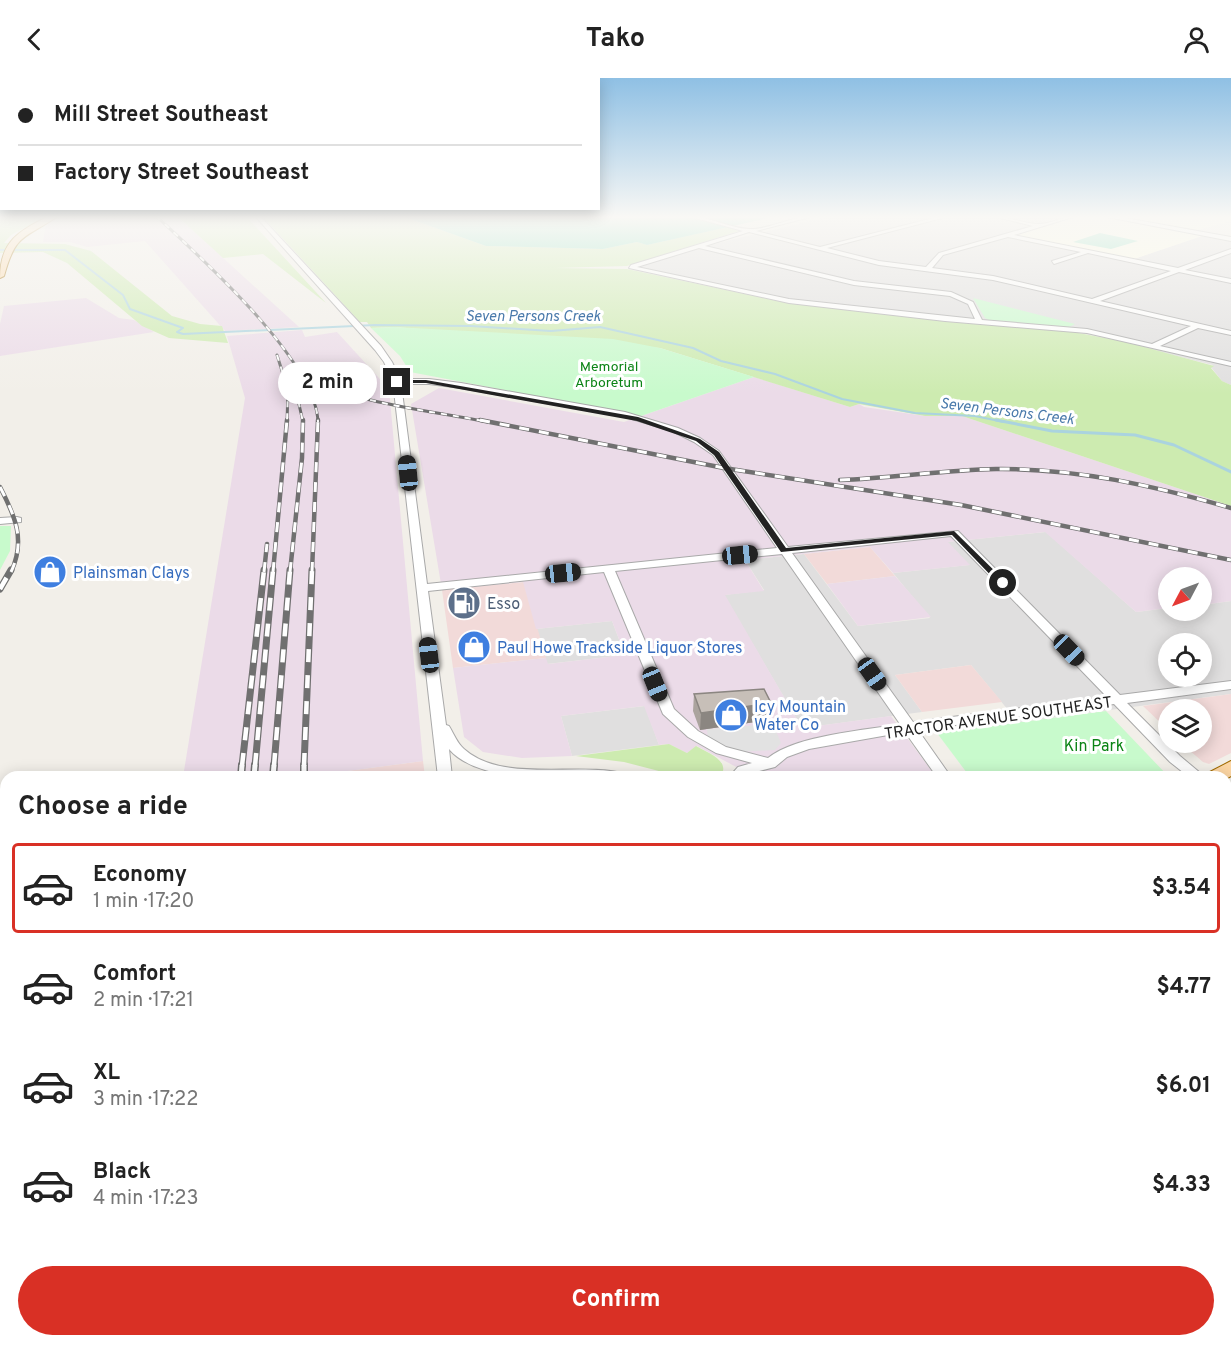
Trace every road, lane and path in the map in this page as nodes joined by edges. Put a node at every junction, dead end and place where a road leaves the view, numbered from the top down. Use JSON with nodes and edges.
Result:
{"nodes":[{"id":1,"x":313,"y":275,"type":"edge"},
{"id":2,"x":669,"y":275,"type":"edge"},
{"id":3,"x":791,"y":275,"type":"edge"},
{"id":4,"x":820,"y":275,"type":"edge"},
{"id":5,"x":970,"y":275,"type":"edge"},
{"id":6,"x":1164,"y":275,"type":"edge"},
{"id":7,"x":1203,"y":275,"type":"edge"},
{"id":8,"x":827,"y":277,"type":"junction"},
{"id":9,"x":1231,"y":281,"type":"edge"},
{"id":10,"x":1093,"y":301,"type":"junction"},
{"id":11,"x":979,"y":321,"type":"junction"},
{"id":12,"x":1198,"y":326,"type":"junction"},
{"id":13,"x":1231,"y":333,"type":"edge"},
{"id":14,"x":1152,"y":346,"type":"junction"},
{"id":15,"x":1231,"y":364,"type":"edge"},
{"id":16,"x":397,"y":382,"type":"junction"},
{"id":17,"x":0,"y":520,"type":"edge"},
{"id":18,"x":17,"y":520,"type":"dead end"},
{"id":19,"x":783,"y":550,"type":"junction"},
{"id":20,"x":608,"y":568,"type":"junction"},
{"id":21,"x":421,"y":588,"type":"junction"},
{"id":22,"x":1231,"y":685,"type":"edge"},
{"id":23,"x":434,"y":699,"type":"junction"},
{"id":24,"x":1118,"y":700,"type":"junction"},
{"id":25,"x":910,"y":727,"type":"junction"},
{"id":26,"x":444,"y":771,"type":"edge"},
{"id":27,"x":510,"y":771,"type":"edge"},
{"id":28,"x":742,"y":771,"type":"edge"},
{"id":29,"x":770,"y":771,"type":"edge"},
{"id":30,"x":940,"y":771,"type":"edge"},
{"id":31,"x":1190,"y":771,"type":"edge"}],
"edges":[{"from":1,"to":16,"type":"street"},
{"from":2,"to":11,"type":"street"},
{"from":3,"to":8,"type":"street"},
{"from":4,"to":8,"type":"street"},
{"from":5,"to":10,"type":"street"},
{"from":6,"to":10,"type":"street"},
{"from":7,"to":9,"type":"street"},
{"from":8,"to":11,"type":"street"},
{"from":10,"to":12,"type":"street"},
{"from":11,"to":14,"type":"street"},
{"from":12,"to":13,"type":"street"},
{"from":12,"to":14,"type":"street"},
{"from":14,"to":15,"type":"street"},
{"from":16,"to":19,"type":"street"},
{"from":16,"to":21,"type":"street"},
{"from":17,"to":18,"type":"street"},
{"from":19,"to":20,"type":"street"},
{"from":19,"to":24,"type":"street"},
{"from":19,"to":25,"type":"street"},
{"from":20,"to":21,"type":"street"},
{"from":20,"to":29,"type":"street"},
{"from":21,"to":23,"type":"street"},
{"from":22,"to":24,"type":"street","name":"TRACTOR AVENUE SOUTHEAST"},
{"from":23,"to":26,"type":"street"},
{"from":23,"to":27,"type":"street"},
{"from":24,"to":25,"type":"street","name":"TRACTOR AVENUE SOUTHEAST"},
{"from":24,"to":31,"type":"street"},
{"from":25,"to":29,"type":"street","name":"TRACTOR AVENUE SOUTHEAST"},
{"from":25,"to":30,"type":"street"},
{"from":28,"to":29,"type":"street","name":"TRACTOR AVENUE SOUTHEAST"}]}
